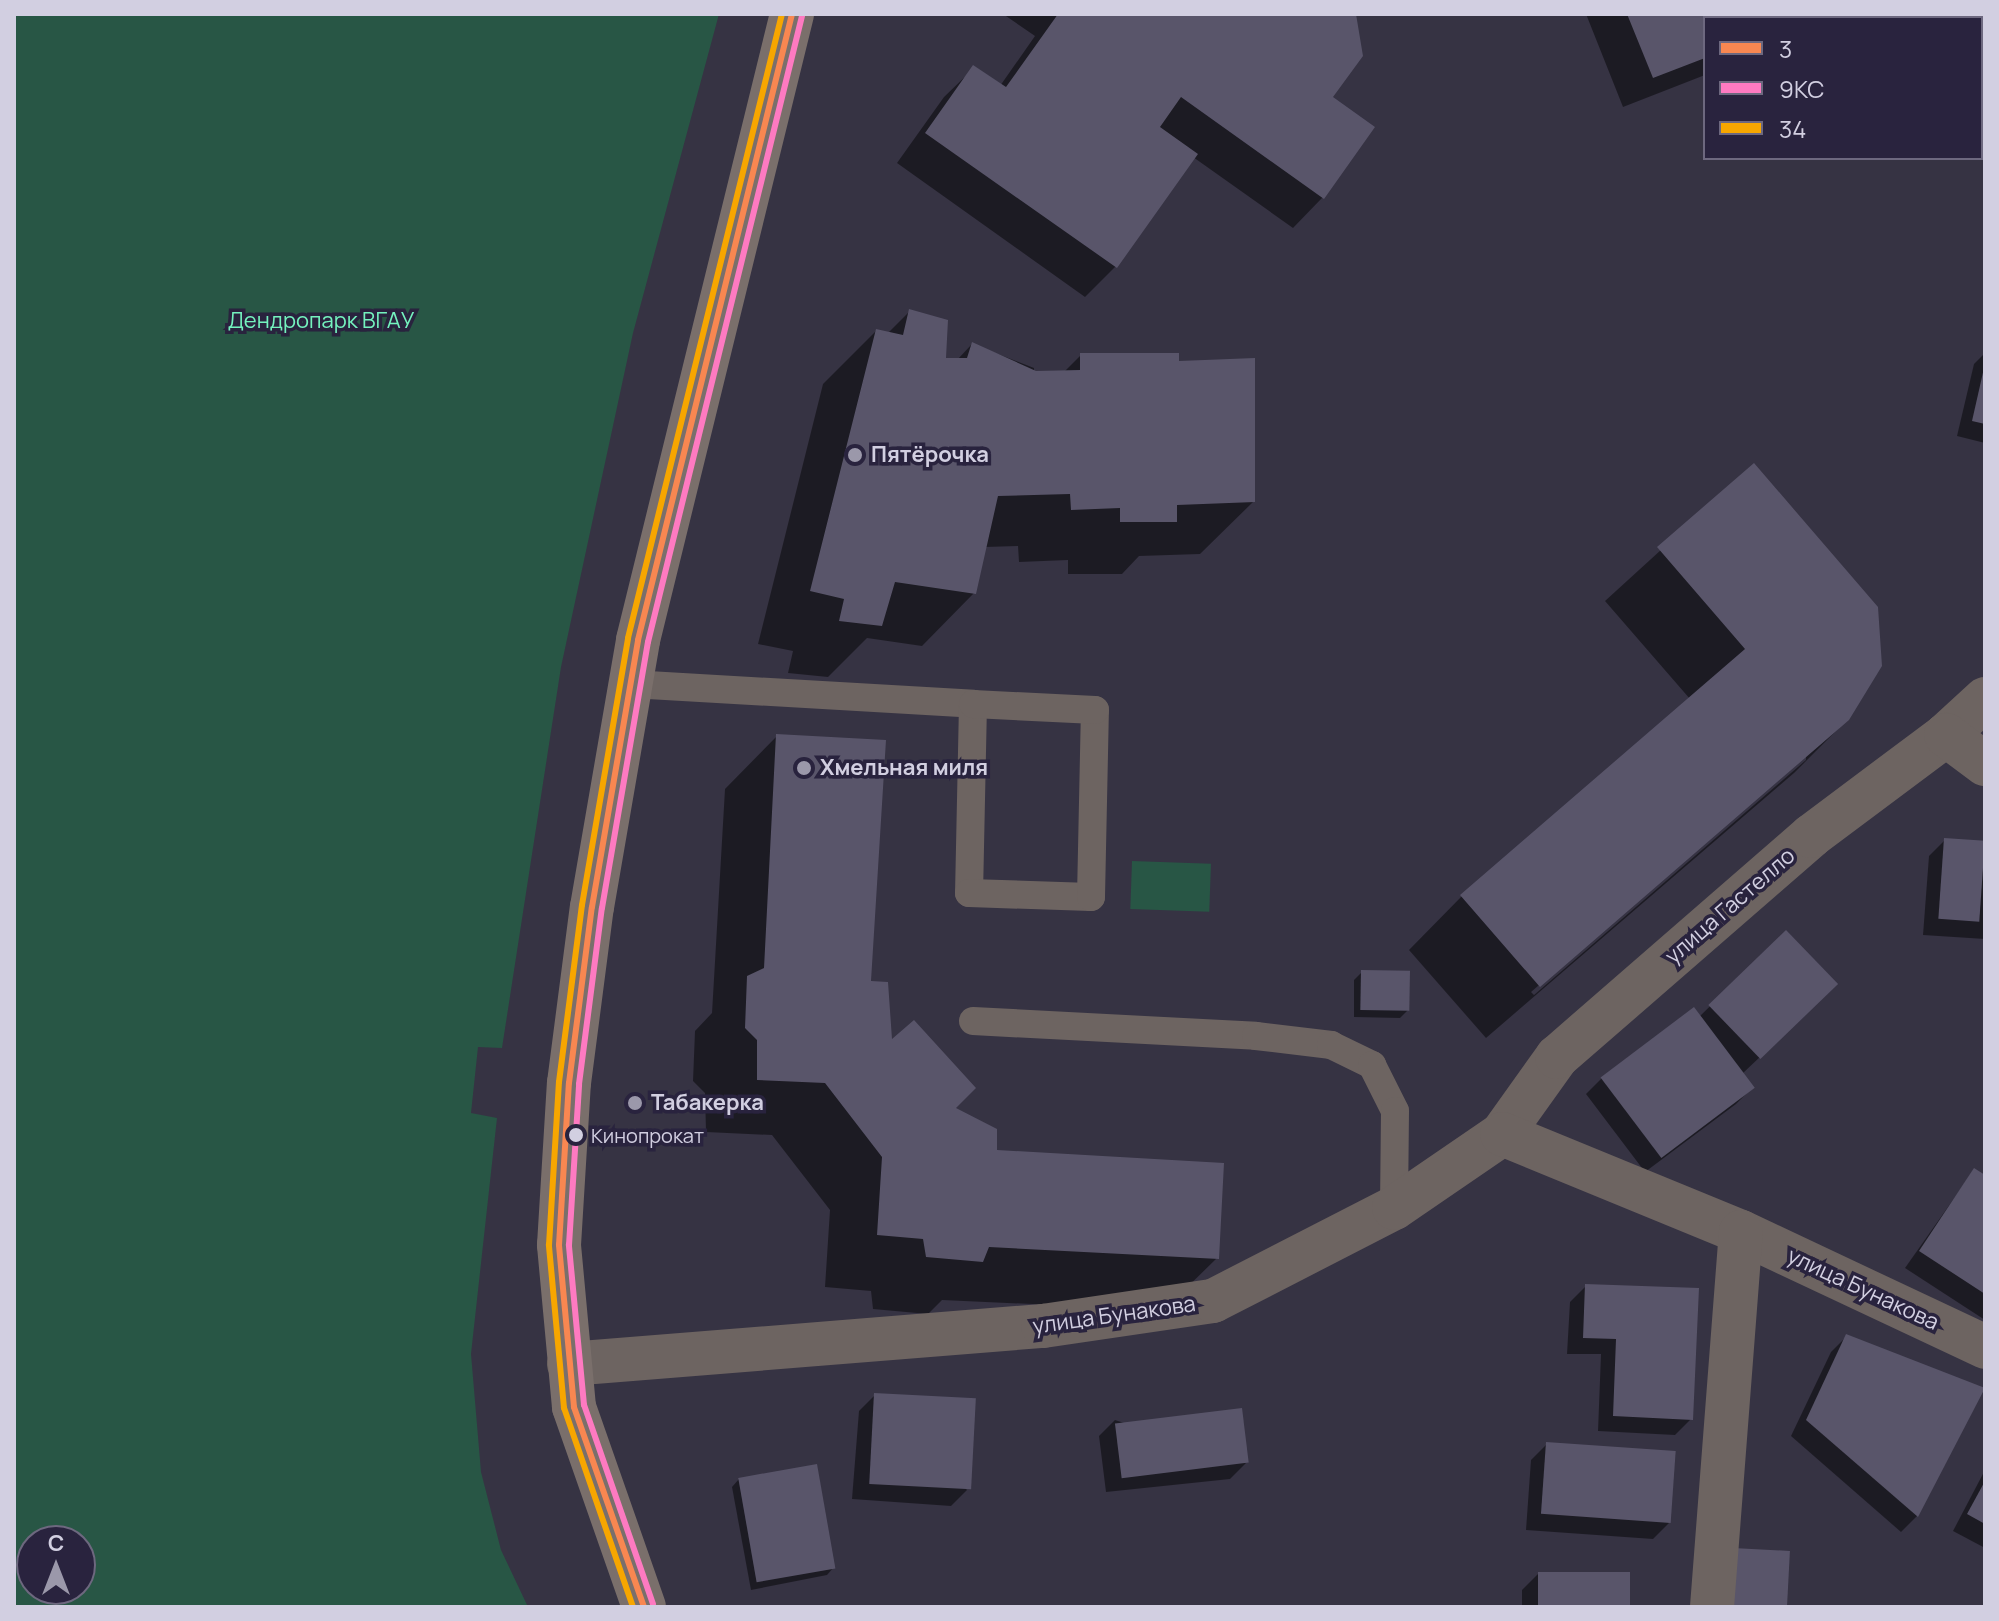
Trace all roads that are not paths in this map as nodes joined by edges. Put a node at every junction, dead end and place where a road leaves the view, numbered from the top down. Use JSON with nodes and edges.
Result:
{"nodes":[{"id":1,"x":792,"y":14,"type":"edge"},
{"id":2,"x":631,"y":684,"type":"junction"},
{"id":3,"x":1985,"y":699,"type":"edge"},
{"id":4,"x":973,"y":704,"type":"junction"},
{"id":5,"x":1946,"y":735,"type":"junction"},
{"id":6,"x":1985,"y":764,"type":"edge"},
{"id":7,"x":973,"y":1021,"type":"dead end"},
{"id":8,"x":1502,"y":1134,"type":"junction"},
{"id":9,"x":1394,"y":1208,"type":"junction"},
{"id":10,"x":1741,"y":1232,"type":"junction"},
{"id":11,"x":1985,"y":1347,"type":"edge"},
{"id":12,"x":569,"y":1364,"type":"junction"},
{"id":13,"x":644,"y":1607,"type":"edge"},
{"id":14,"x":1712,"y":1607,"type":"edge"}],
"edges":[{"from":1,"to":2,"type":"main road"},
{"from":2,"to":4,"type":"lane"},
{"from":2,"to":12,"type":"main road"},
{"from":3,"to":5,"type":"street","name":"улица Гастелло"},
{"from":4,"to":4,"type":"lane"},
{"from":5,"to":6,"type":"street"},
{"from":5,"to":8,"type":"street","name":"улица Гастелло"},
{"from":7,"to":9,"type":"lane"},
{"from":8,"to":9,"type":"street","name":"улица Бунакова"},
{"from":8,"to":10,"type":"street","name":"улица Бунакова"},
{"from":9,"to":12,"type":"street","name":"улица Бунакова"},
{"from":10,"to":11,"type":"street","name":"улица Бунакова"},
{"from":10,"to":14,"type":"street"},
{"from":12,"to":13,"type":"main road"}]}
